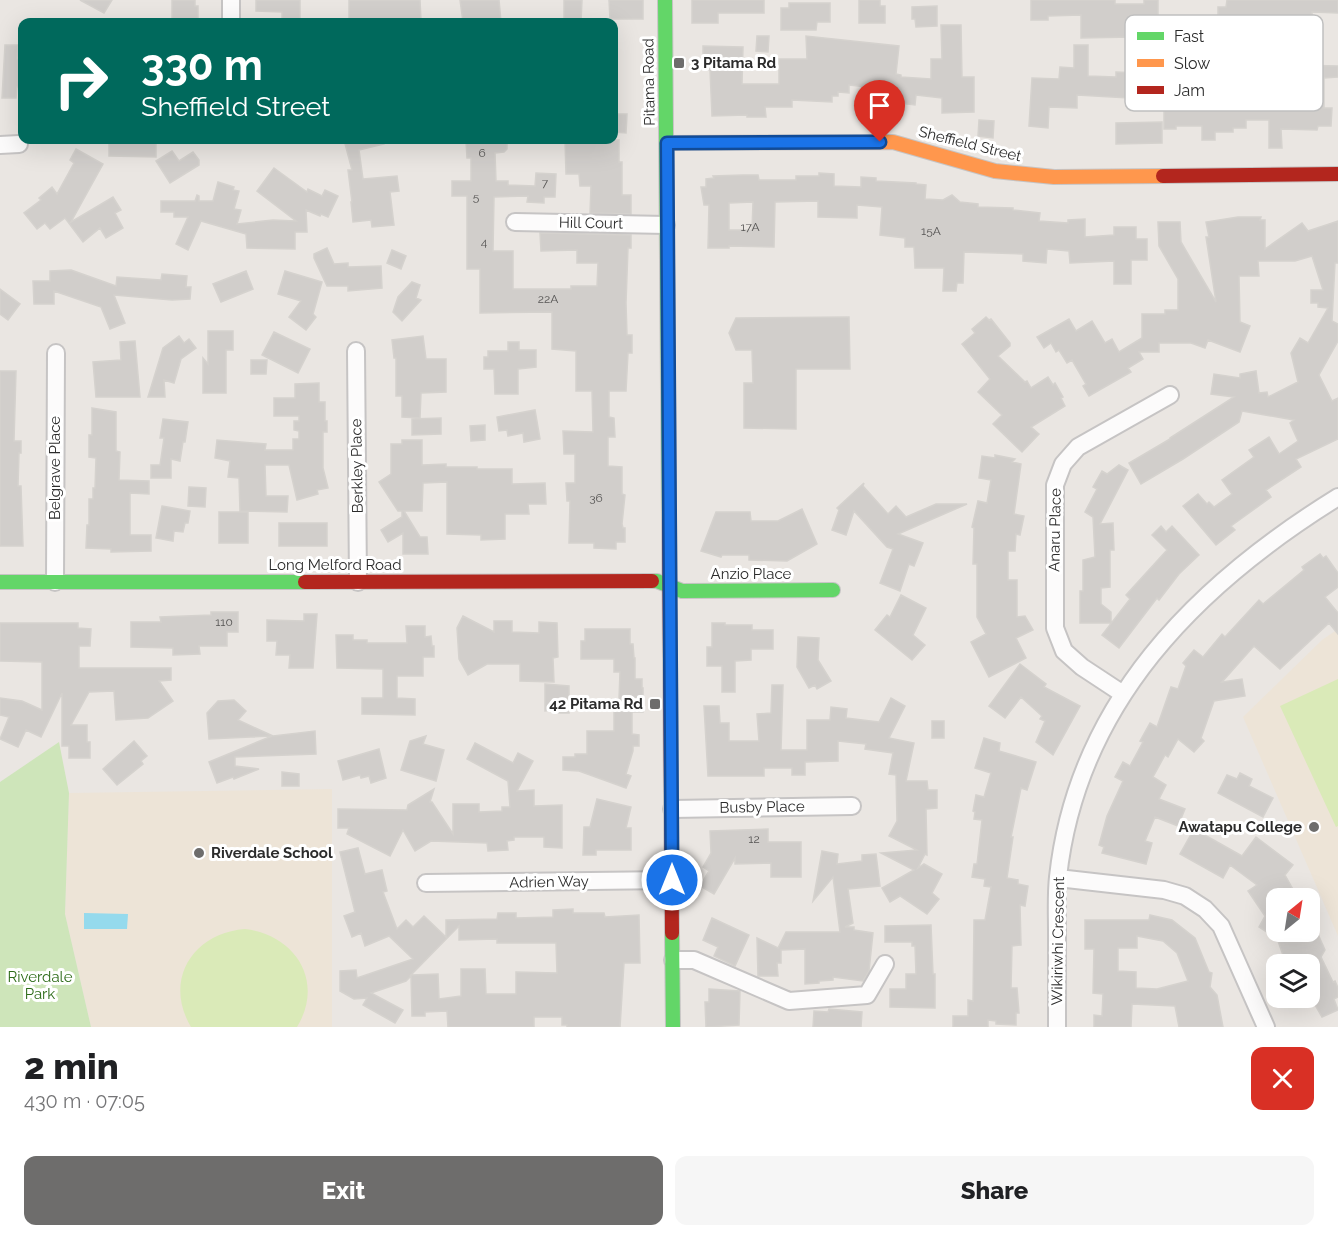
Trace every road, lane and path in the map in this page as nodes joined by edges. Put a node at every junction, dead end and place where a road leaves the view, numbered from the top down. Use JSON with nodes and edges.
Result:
{"nodes":[{"id":1,"x":231,"y":0,"type":"edge"},
{"id":2,"x":665,"y":0,"type":"edge"},
{"id":3,"x":231,"y":18,"type":"edge"},
{"id":4,"x":667,"y":143,"type":"junction"},
{"id":5,"x":19,"y":144,"type":"dead end"},
{"id":6,"x":0,"y":145,"type":"edge"},
{"id":7,"x":1338,"y":174,"type":"edge"},
{"id":8,"x":515,"y":222,"type":"dead end"},
{"id":9,"x":666,"y":225,"type":"junction"},
{"id":10,"x":356,"y":351,"type":"dead end"},
{"id":11,"x":56,"y":353,"type":"dead end"},
{"id":12,"x":1170,"y":395,"type":"dead end"},
{"id":13,"x":1338,"y":498,"type":"edge"},
{"id":14,"x":0,"y":582,"type":"edge"},
{"id":15,"x":55,"y":582,"type":"junction"},
{"id":16,"x":358,"y":582,"type":"junction"},
{"id":17,"x":669,"y":586,"type":"junction"},
{"id":18,"x":833,"y":590,"type":"dead end"},
{"id":19,"x":1123,"y":694,"type":"junction"},
{"id":20,"x":852,"y":806,"type":"dead end"},
{"id":21,"x":672,"y":809,"type":"junction"},
{"id":22,"x":1058,"y":878,"type":"junction"},
{"id":23,"x":672,"y":880,"type":"junction"},
{"id":24,"x":426,"y":884,"type":"dead end"},
{"id":25,"x":673,"y":960,"type":"junction"},
{"id":26,"x":885,"y":964,"type":"dead end"},
{"id":27,"x":673,"y":1027,"type":"edge"},
{"id":28,"x":1057,"y":1027,"type":"edge"},
{"id":29,"x":1266,"y":1027,"type":"edge"}],
"edges":[{"from":1,"to":3,"type":"street"},
{"from":2,"to":4,"type":"street","name":"Pitama Road"},
{"from":4,"to":7,"type":"street","name":"Sheffield Street"},
{"from":4,"to":9,"type":"street","name":"Pitama Road"},
{"from":5,"to":6,"type":"street"},
{"from":8,"to":9,"type":"street","name":"Hill Court"},
{"from":9,"to":17,"type":"street","name":"Pitama Road"},
{"from":10,"to":16,"type":"street","name":"Berkley Place"},
{"from":11,"to":15,"type":"street","name":"Belgrave Place"},
{"from":12,"to":19,"type":"street","name":"Anaru Place"},
{"from":13,"to":19,"type":"street","name":"Wikiriwhi Crescent"},
{"from":14,"to":15,"type":"street","name":"Long Melford Road"},
{"from":15,"to":16,"type":"street","name":"Long Melford Road"},
{"from":16,"to":17,"type":"street","name":"Long Melford Road"},
{"from":17,"to":18,"type":"street","name":"Anzio Place"},
{"from":17,"to":21,"type":"street","name":"Pitama Road"},
{"from":19,"to":22,"type":"street","name":"Wikiriwhi Crescent"},
{"from":20,"to":21,"type":"street","name":"Busby Place"},
{"from":21,"to":23,"type":"street","name":"Pitama Road"},
{"from":22,"to":28,"type":"street","name":"Wikiriwhi Crescent"},
{"from":22,"to":29,"type":"street"},
{"from":23,"to":24,"type":"street","name":"Adrien Way"},
{"from":23,"to":25,"type":"street","name":"Pitama Road"},
{"from":25,"to":26,"type":"street"},
{"from":25,"to":27,"type":"street","name":"Pitama Road"}]}
